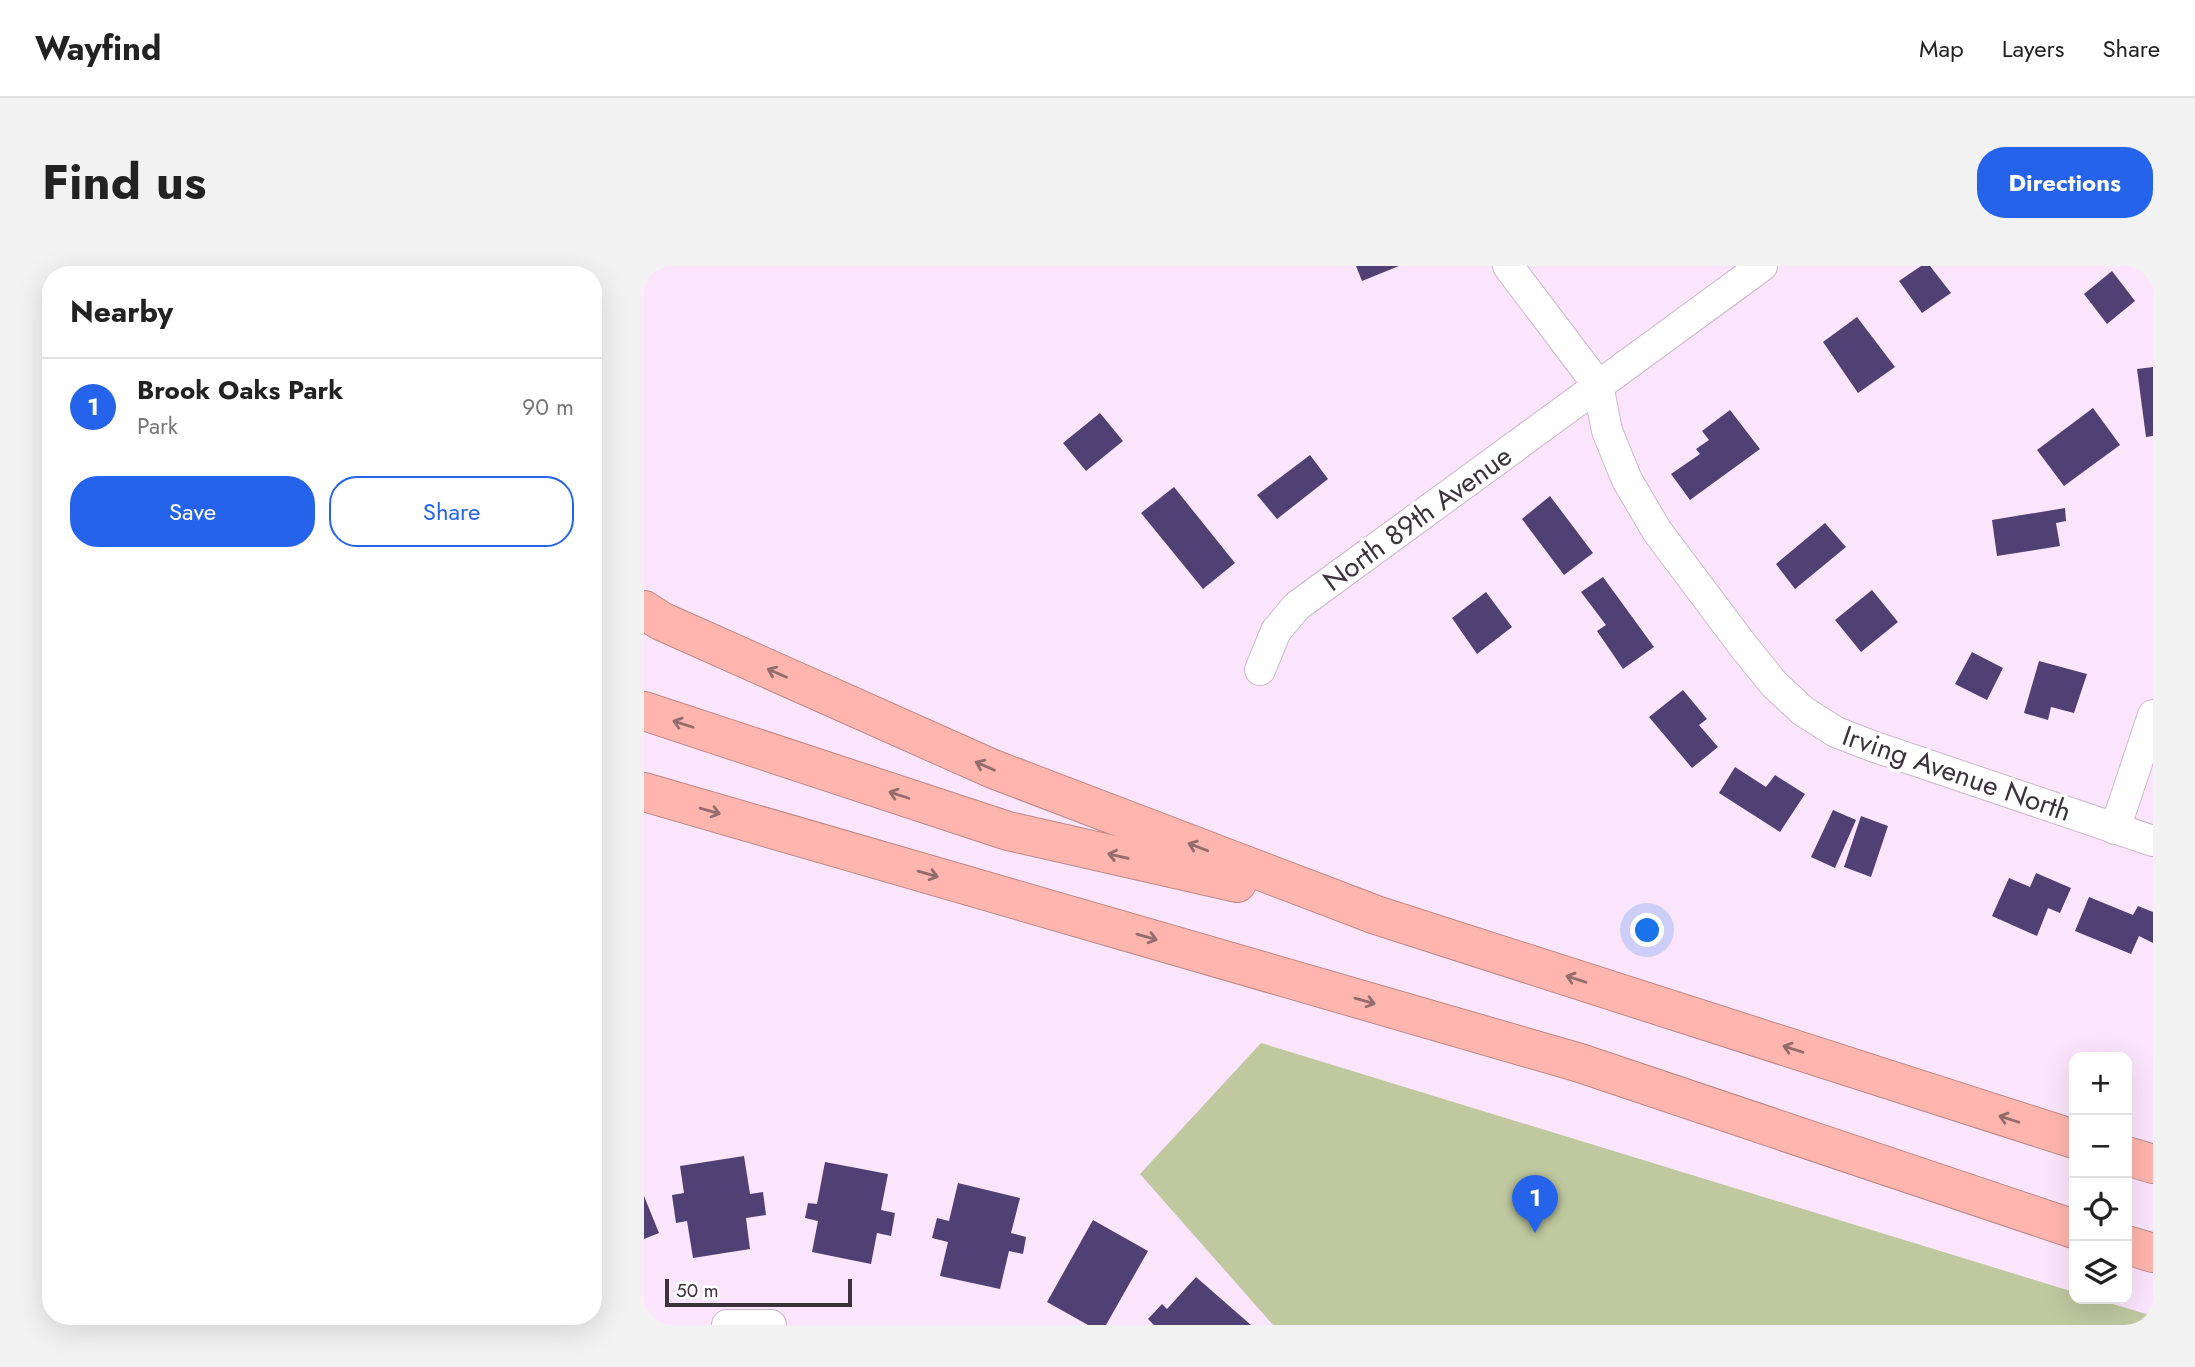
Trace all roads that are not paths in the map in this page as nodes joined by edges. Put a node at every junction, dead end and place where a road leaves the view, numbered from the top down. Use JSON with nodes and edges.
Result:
{"nodes":[{"id":1,"x":1508,"y":266,"type":"edge"},
{"id":2,"x":1762,"y":266,"type":"edge"},
{"id":3,"x":1598,"y":385,"type":"junction"},
{"id":4,"x":644,"y":610,"type":"edge"},
{"id":5,"x":1260,"y":670,"type":"dead end"},
{"id":6,"x":644,"y":711,"type":"edge"},
{"id":7,"x":2153,"y":715,"type":"edge"},
{"id":8,"x":644,"y":792,"type":"edge"},
{"id":9,"x":2115,"y":829,"type":"junction"},
{"id":10,"x":2153,"y":841,"type":"edge"},
{"id":11,"x":1376,"y":915,"type":"junction"},
{"id":12,"x":2069,"y":1137,"type":"edge"},
{"id":13,"x":2132,"y":1158,"type":"edge"},
{"id":14,"x":2153,"y":1164,"type":"edge"},
{"id":15,"x":2069,"y":1227,"type":"edge"},
{"id":16,"x":2132,"y":1247,"type":"edge"},
{"id":17,"x":2153,"y":1254,"type":"edge"},
{"id":18,"x":727,"y":1325,"type":"edge"},
{"id":19,"x":771,"y":1325,"type":"edge"}],
"edges":[{"from":1,"to":3,"type":"street","name":"Irving Avenue North"},
{"from":2,"to":3,"type":"street","name":"North 89th Avenue"},
{"from":3,"to":5,"type":"street","name":"North 89th Avenue"},
{"from":3,"to":9,"type":"street","name":"Irving Avenue North"},
{"from":11,"to":4,"type":"highway","one_way":true},
{"from":11,"to":6,"type":"highway","one_way":true},
{"from":7,"to":9,"type":"street"},
{"from":8,"to":15,"type":"highway","one_way":true},
{"from":9,"to":10,"type":"street","name":"Irving Avenue North"},
{"from":12,"to":11,"type":"highway","one_way":true},
{"from":13,"to":14,"type":"highway"},
{"from":16,"to":17,"type":"highway"},
{"from":18,"to":19,"type":"street"}]}
